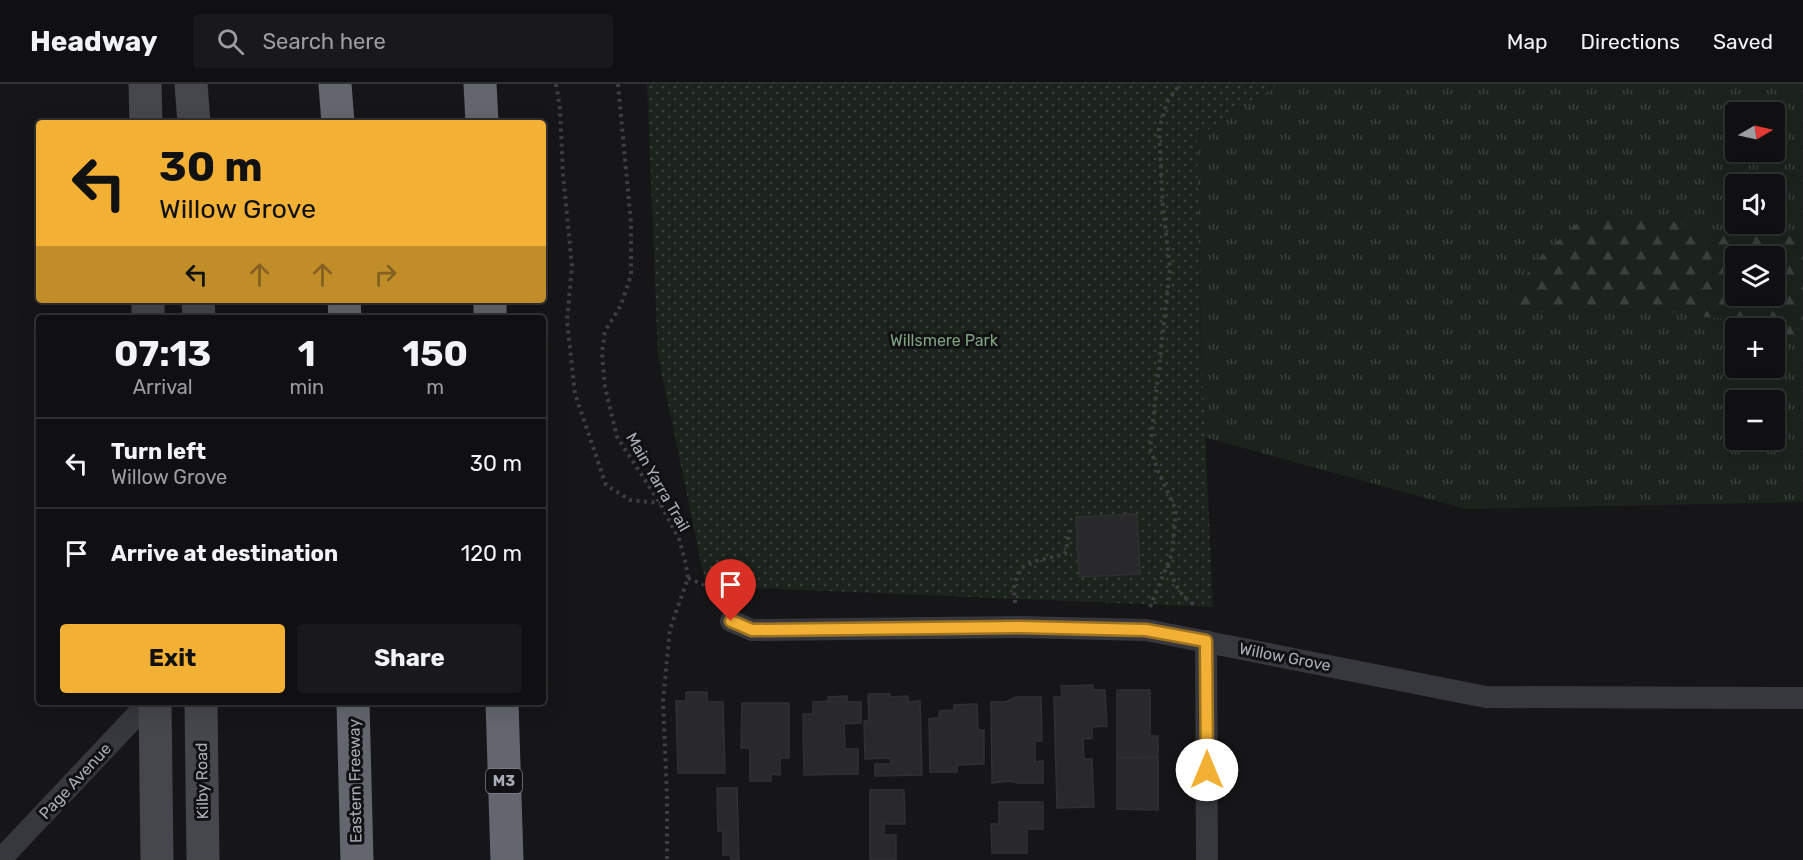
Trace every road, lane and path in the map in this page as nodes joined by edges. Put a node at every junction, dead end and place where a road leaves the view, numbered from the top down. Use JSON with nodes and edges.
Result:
{"nodes":[{"id":1,"x":145,"y":84,"type":"edge"},
{"id":2,"x":191,"y":84,"type":"edge"},
{"id":3,"x":335,"y":84,"type":"edge"},
{"id":4,"x":480,"y":84,"type":"edge"},
{"id":5,"x":556,"y":84,"type":"edge"},
{"id":6,"x":618,"y":84,"type":"edge"},
{"id":7,"x":1180,"y":84,"type":"edge"},
{"id":8,"x":146,"y":120,"type":"edge"},
{"id":9,"x":194,"y":120,"type":"edge"},
{"id":10,"x":338,"y":120,"type":"edge"},
{"id":11,"x":482,"y":120,"type":"edge"},
{"id":12,"x":660,"y":503,"type":"junction"},
{"id":13,"x":1070,"y":530,"type":"dead end"},
{"id":14,"x":1167,"y":565,"type":"junction"},
{"id":15,"x":688,"y":578,"type":"junction"},
{"id":16,"x":1197,"y":606,"type":"dead end"},
{"id":17,"x":731,"y":621,"type":"joint"},
{"id":18,"x":1020,"y":627,"type":"junction"},
{"id":19,"x":1146,"y":630,"type":"junction"},
{"id":20,"x":1206,"y":641,"type":"junction"},
{"id":21,"x":1803,"y":698,"type":"edge"},
{"id":22,"x":146,"y":705,"type":"edge"},
{"id":23,"x":155,"y":705,"type":"edge"},
{"id":24,"x":201,"y":705,"type":"edge"},
{"id":25,"x":353,"y":705,"type":"edge"},
{"id":26,"x":502,"y":705,"type":"edge"},
{"id":27,"x":0,"y":860,"type":"edge"},
{"id":28,"x":157,"y":860,"type":"edge"},
{"id":29,"x":203,"y":860,"type":"edge"},
{"id":30,"x":357,"y":860,"type":"edge"},
{"id":31,"x":507,"y":860,"type":"edge"},
{"id":32,"x":667,"y":860,"type":"edge"},
{"id":33,"x":1207,"y":860,"type":"edge"}],
"edges":[{"from":1,"to":8,"type":"street"},
{"from":2,"to":9,"type":"street"},
{"from":3,"to":10,"type":"highway"},
{"from":4,"to":11,"type":"highway"},
{"from":5,"to":12,"type":"path"},
{"from":6,"to":12,"type":"path","name":"Main Yarra Trail"},
{"from":7,"to":14,"type":"path"},
{"from":12,"to":15,"type":"path","name":"Main Yarra Trail"},
{"from":13,"to":18,"type":"path"},
{"from":14,"to":16,"type":"path"},
{"from":14,"to":19,"type":"path"},
{"from":15,"to":17,"type":"path"},
{"from":15,"to":32,"type":"path"},
{"from":17,"to":18,"type":"street","name":"Willow Grove"},
{"from":18,"to":19,"type":"street","name":"Willow Grove"},
{"from":19,"to":20,"type":"street","name":"Willow Grove"},
{"from":20,"to":21,"type":"street","name":"Willow Grove"},
{"from":20,"to":33,"type":"street"},
{"from":22,"to":27,"type":"street","name":"Page Avenue"},
{"from":23,"to":28,"type":"street"},
{"from":24,"to":29,"type":"street","name":"Kilby Road"},
{"from":25,"to":30,"type":"highway","name":"Eastern Freeway"},
{"from":26,"to":31,"type":"highway","number":"M3"}]}
